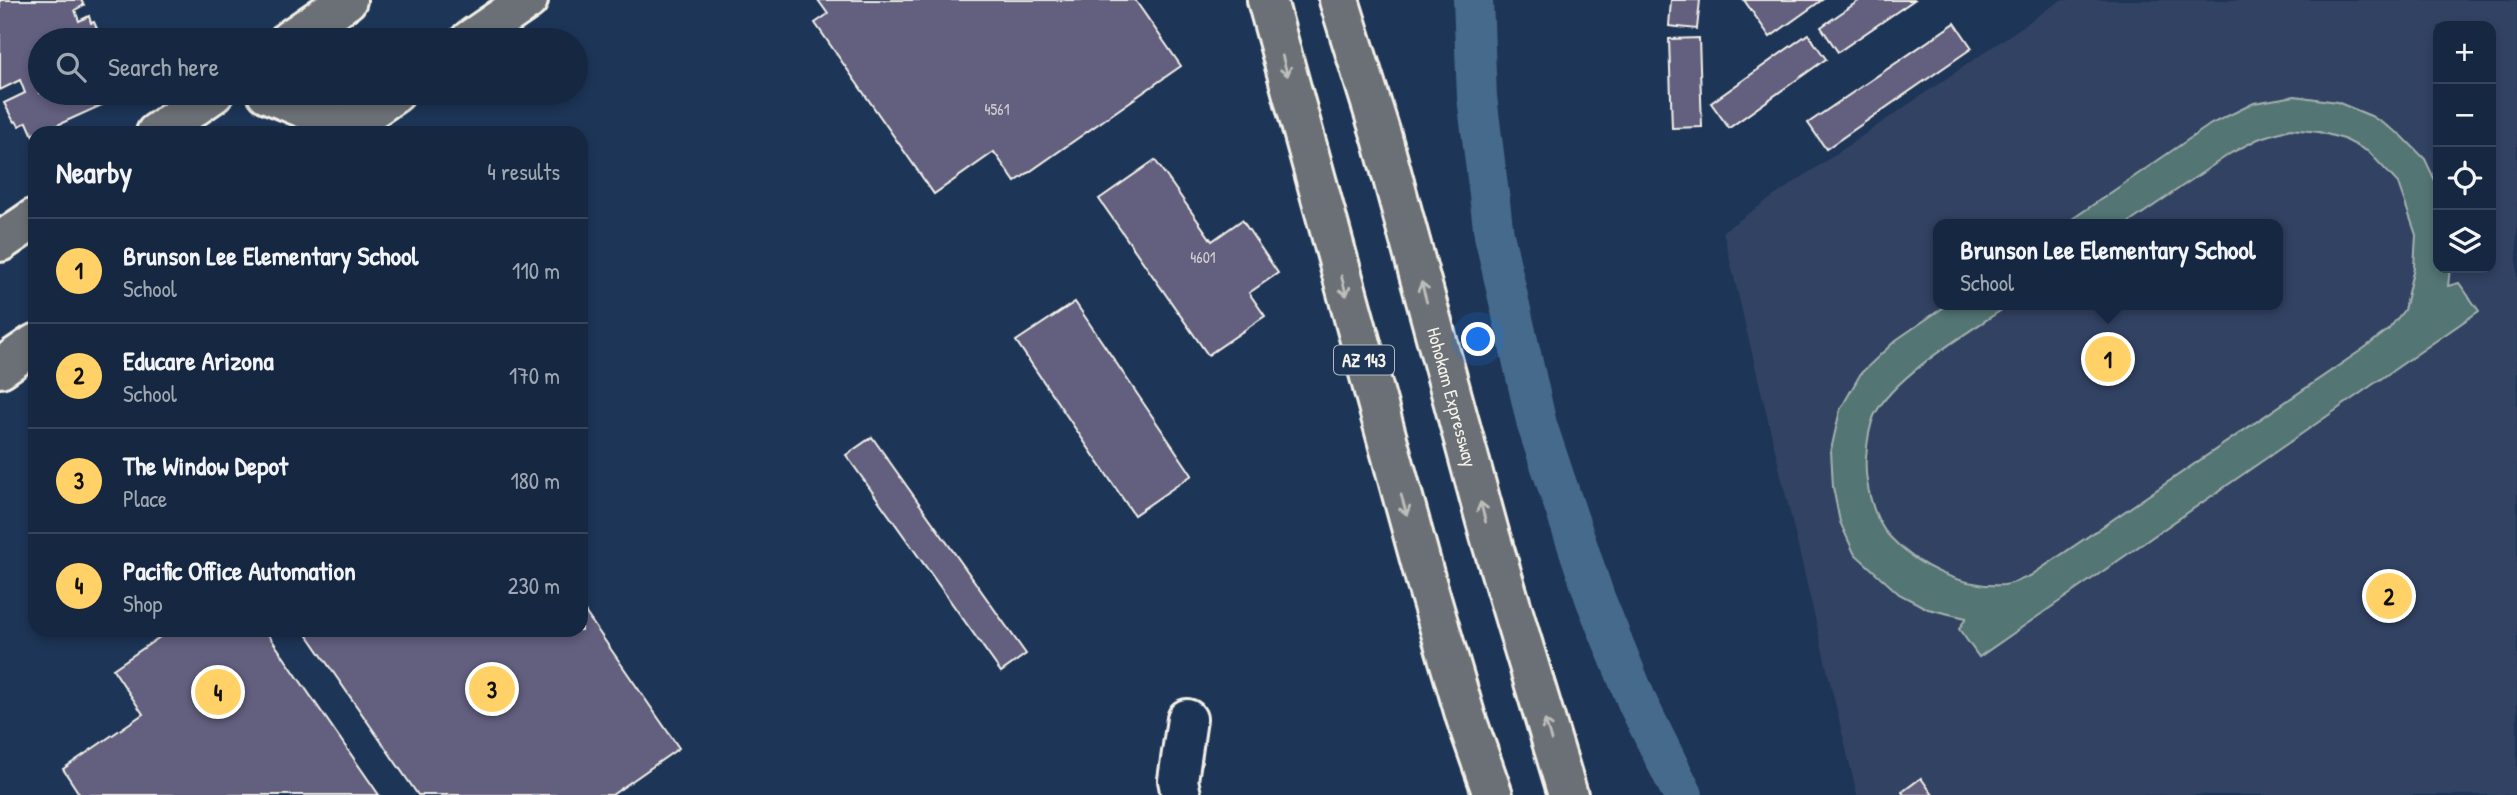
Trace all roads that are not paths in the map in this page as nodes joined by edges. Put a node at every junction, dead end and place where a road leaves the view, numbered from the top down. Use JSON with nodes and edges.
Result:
{"nodes":[{"id":1,"x":347,"y":0,"type":"edge"},
{"id":2,"x":528,"y":0,"type":"edge"},
{"id":3,"x":1268,"y":0,"type":"edge"},
{"id":4,"x":1339,"y":0,"type":"edge"},
{"id":5,"x":1361,"y":0,"type":"edge"},
{"id":6,"x":306,"y":28,"type":"edge"},
{"id":7,"x":487,"y":28,"type":"edge"},
{"id":8,"x":197,"y":105,"type":"edge"},
{"id":9,"x":291,"y":105,"type":"edge"},
{"id":10,"x":378,"y":105,"type":"edge"},
{"id":11,"x":166,"y":126,"type":"edge"},
{"id":12,"x":334,"y":126,"type":"edge"},
{"id":13,"x":348,"y":126,"type":"edge"},
{"id":14,"x":1382,"y":138,"type":"junction"},
{"id":15,"x":28,"y":223,"type":"edge"},
{"id":16,"x":0,"y":242,"type":"edge"},
{"id":17,"x":28,"y":349,"type":"edge"},
{"id":18,"x":0,"y":368,"type":"edge"},
{"id":19,"x":1466,"y":718,"type":"junction"},
{"id":20,"x":1187,"y":719,"type":"dead end"},
{"id":21,"x":1181,"y":795,"type":"edge"},
{"id":22,"x":1484,"y":795,"type":"edge"},
{"id":23,"x":1493,"y":795,"type":"edge"},
{"id":24,"x":1568,"y":795,"type":"edge"}],
"edges":[{"from":1,"to":6,"type":"main road"},
{"from":2,"to":7,"type":"main road"},
{"from":3,"to":19,"type":"main road","number":"AZ 143","one_way":true},
{"from":4,"to":14,"type":"main road","name":"Hohokam Expressway"},
{"from":5,"to":14,"type":"main road"},
{"from":8,"to":11,"type":"main road"},
{"from":9,"to":12,"type":"main road"},
{"from":10,"to":13,"type":"main road"},
{"from":24,"to":14,"type":"main road","name":"Hohokam Expressway","one_way":true},
{"from":15,"to":16,"type":"main road"},
{"from":17,"to":18,"type":"main road"},
{"from":19,"to":22,"type":"main road"},
{"from":19,"to":23,"type":"main road","number":"AZ 143"},
{"from":20,"to":21,"type":"street"}]}
